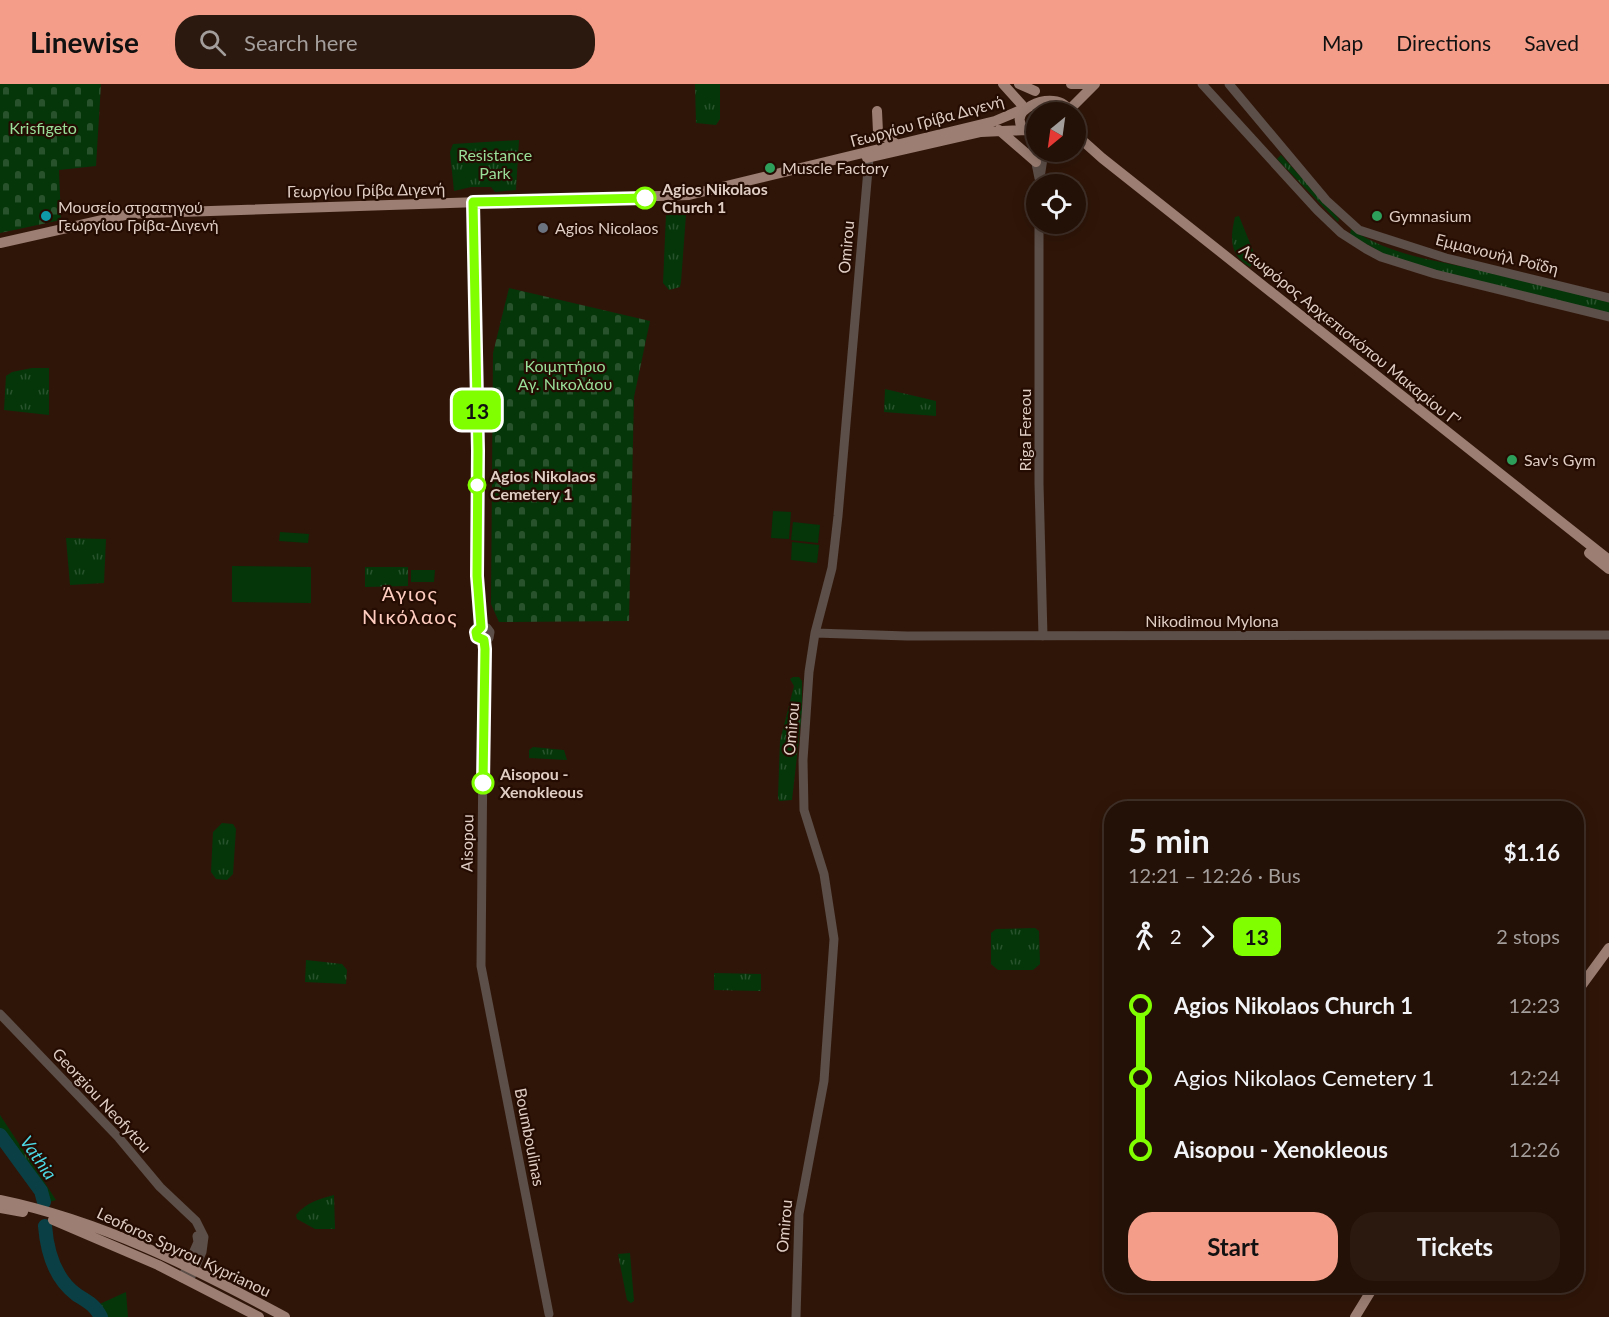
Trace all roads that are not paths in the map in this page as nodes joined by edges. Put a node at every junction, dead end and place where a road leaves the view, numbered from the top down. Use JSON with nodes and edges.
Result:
{"nodes":[{"id":1,"x":1003,"y":84,"type":"edge"},
{"id":2,"x":1019,"y":84,"type":"edge"},
{"id":3,"x":1071,"y":84,"type":"edge"},
{"id":4,"x":1084,"y":84,"type":"edge"},
{"id":5,"x":1095,"y":84,"type":"edge"},
{"id":6,"x":1202,"y":84,"type":"edge"},
{"id":7,"x":1229,"y":84,"type":"edge"},
{"id":8,"x":1037,"y":88,"type":"edge"},
{"id":9,"x":1067,"y":102,"type":"edge"},
{"id":10,"x":1078,"y":102,"type":"edge"},
{"id":11,"x":1021,"y":108,"type":"junction"},
{"id":12,"x":878,"y":111,"type":"dead end"},
{"id":13,"x":1026,"y":120,"type":"edge"},
{"id":14,"x":999,"y":130,"type":"junction"},
{"id":15,"x":1026,"y":133,"type":"edge"},
{"id":16,"x":896,"y":144,"type":"junction"},
{"id":17,"x":1086,"y":144,"type":"edge"},
{"id":18,"x":1086,"y":150,"type":"edge"},
{"id":19,"x":1026,"y":153,"type":"edge"},
{"id":20,"x":869,"y":158,"type":"junction"},
{"id":21,"x":840,"y":160,"type":"junction"},
{"id":22,"x":1036,"y":162,"type":"edge"},
{"id":23,"x":1038,"y":174,"type":"edge"},
{"id":24,"x":473,"y":202,"type":"junction"},
{"id":25,"x":1348,"y":223,"type":"junction"},
{"id":26,"x":1341,"y":233,"type":"junction"},
{"id":27,"x":1039,"y":234,"type":"edge"},
{"id":28,"x":0,"y":243,"type":"edge"},
{"id":29,"x":1609,"y":298,"type":"edge"},
{"id":30,"x":1609,"y":317,"type":"edge"},
{"id":31,"x":1609,"y":560,"type":"edge"},
{"id":32,"x":1609,"y":569,"type":"edge"},
{"id":33,"x":815,"y":633,"type":"junction"},
{"id":34,"x":1609,"y":635,"type":"edge"},
{"id":35,"x":1043,"y":636,"type":"junction"},
{"id":36,"x":1609,"y":948,"type":"edge"},
{"id":37,"x":481,"y":966,"type":"joint"},
{"id":38,"x":1584,"y":982,"type":"edge"},
{"id":39,"x":0,"y":1014,"type":"edge"},
{"id":40,"x":0,"y":1200,"type":"edge"},
{"id":41,"x":0,"y":1208,"type":"edge"},
{"id":42,"x":180,"y":1208,"type":"junction"},
{"id":43,"x":191,"y":1268,"type":"junction"},
{"id":44,"x":186,"y":1279,"type":"junction"},
{"id":45,"x":1370,"y":1293,"type":"edge"},
{"id":46,"x":549,"y":1314,"type":"dead end"},
{"id":47,"x":259,"y":1317,"type":"edge"},
{"id":48,"x":285,"y":1317,"type":"edge"},
{"id":49,"x":796,"y":1317,"type":"edge"},
{"id":50,"x":1355,"y":1317,"type":"edge"}],
"edges":[{"from":1,"to":11,"type":"main road"},
{"from":2,"to":8,"type":"main road"},
{"from":3,"to":4,"type":"main road"},
{"from":5,"to":10,"type":"main road"},
{"from":6,"to":26,"type":"street"},
{"from":7,"to":25,"type":"street","name":"Εμμανουήλ Ροΐδη"},
{"from":8,"to":9,"type":"main road"},
{"from":8,"to":11,"type":"main road"},
{"from":11,"to":13,"type":"main road"},
{"from":11,"to":16,"type":"main road","name":"Γεωργίου Γρίβα Διγενή"},
{"from":12,"to":16,"type":"main road"},
{"from":14,"to":15,"type":"main road","name":"Γεωργίου Γρίβα Διγενή"},
{"from":14,"to":19,"type":"main road"},
{"from":14,"to":20,"type":"main road","name":"Γεωργίου Γρίβα Διγενή"},
{"from":16,"to":21,"type":"main road","name":"Γεωργίου Γρίβα Διγενή"},
{"from":17,"to":31,"type":"main road","name":"Λεωφόρος Αρχιεπισκόπου Μακαρίου Γ’"},
{"from":18,"to":32,"type":"main road","name":"Λεωφόρος Αρχιεπισκόπου Μακαρίου Γ’"},
{"from":20,"to":21,"type":"main road","name":"Γεωργίου Γρίβα Διγενή"},
{"from":20,"to":33,"type":"street","name":"Omirou"},
{"from":21,"to":24,"type":"main road","name":"Γεωργίου Γρίβα Διγενή"},
{"from":22,"to":23,"type":"street"},
{"from":24,"to":28,"type":"main road","name":"Γεωργίου Γρίβα Διγενή"},
{"from":24,"to":37,"type":"street","name":"Aisopou"},
{"from":25,"to":26,"type":"street"},
{"from":25,"to":29,"type":"street","name":"Εμμανουήλ Ροΐδη"},
{"from":26,"to":30,"type":"street"},
{"from":27,"to":35,"type":"street","name":"Riga Fereou"},
{"from":33,"to":35,"type":"street","name":"Nikodimou Mylona"},
{"from":33,"to":49,"type":"street","name":"Omirou"},
{"from":34,"to":35,"type":"street","name":"Nikodimou Mylona"},
{"from":36,"to":38,"type":"main road"},
{"from":37,"to":46,"type":"street","name":"Boumboulinas"},
{"from":39,"to":42,"type":"street","name":"Georgiou Neofytou"},
{"from":40,"to":43,"type":"main road","name":"Leoforos Spyrou Kyprianou"},
{"from":41,"to":44,"type":"main road","name":"Leoforos Spyrou Kyprianou"},
{"from":42,"to":43,"type":"street","name":"Georgiou Neofytou"},
{"from":42,"to":43,"type":"street","name":"Georgiou Neofytou"},
{"from":43,"to":44,"type":"street","name":"Georgiou Neofytou"},
{"from":43,"to":48,"type":"main road","name":"Leoforos Spyrou Kyprianou"},
{"from":44,"to":47,"type":"main road","name":"Leoforos Spyrou Kyprianou"},
{"from":45,"to":50,"type":"main road"}]}
